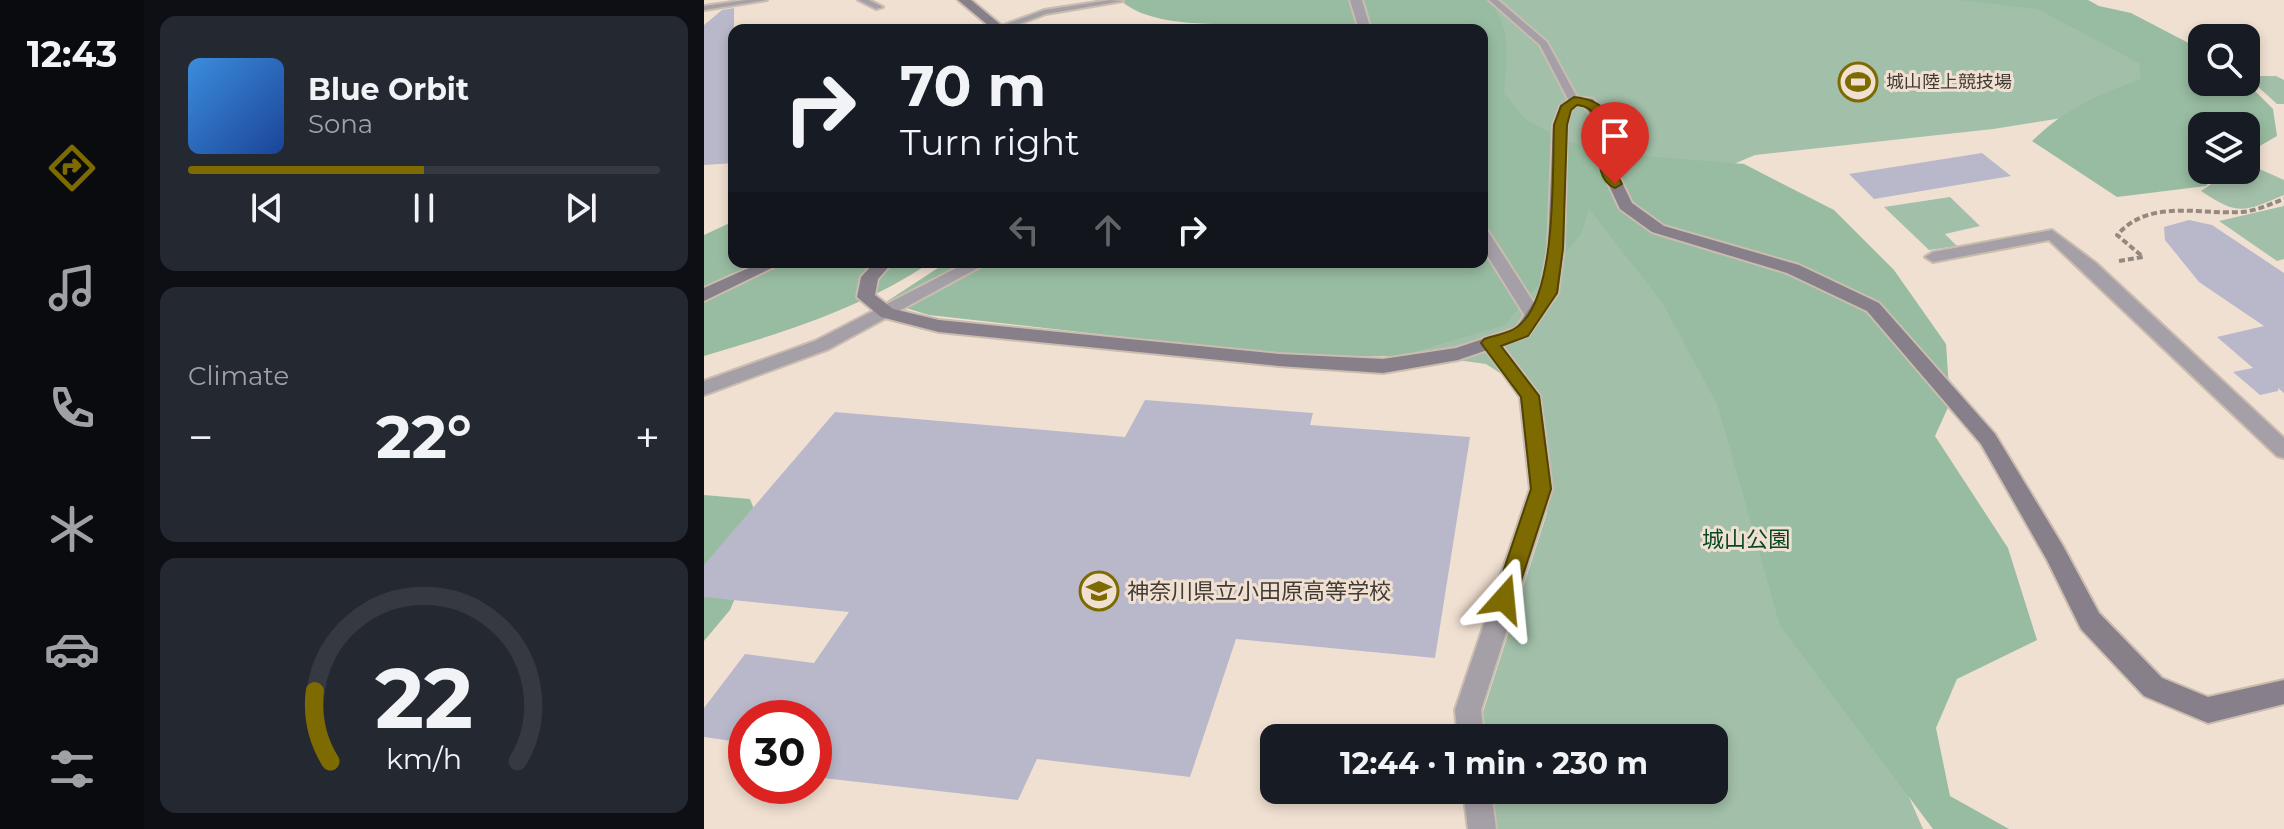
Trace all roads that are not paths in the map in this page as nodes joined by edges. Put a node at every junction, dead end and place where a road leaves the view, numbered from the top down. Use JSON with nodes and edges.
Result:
{"nodes":[{"id":1,"x":763,"y":0,"type":"edge"},
{"id":2,"x":862,"y":0,"type":"edge"},
{"id":3,"x":964,"y":0,"type":"edge"},
{"id":4,"x":1356,"y":0,"type":"edge"},
{"id":5,"x":1493,"y":0,"type":"edge"},
{"id":6,"x":1119,"y":1,"type":"edge"},
{"id":7,"x":879,"y":7,"type":"dead end"},
{"id":8,"x":704,"y":8,"type":"edge"},
{"id":9,"x":995,"y":24,"type":"edge"},
{"id":10,"x":1014,"y":24,"type":"edge"},
{"id":11,"x":1363,"y":24,"type":"edge"},
{"id":12,"x":1574,"y":101,"type":"junction"},
{"id":13,"x":1488,"y":244,"type":"edge"},
{"id":14,"x":1933,"y":257,"type":"dead end"},
{"id":15,"x":763,"y":268,"type":"edge"},
{"id":16,"x":879,"y":268,"type":"edge"},
{"id":17,"x":970,"y":268,"type":"edge"},
{"id":18,"x":704,"y":295,"type":"edge"},
{"id":19,"x":887,"y":313,"type":"junction"},
{"id":20,"x":1533,"y":315,"type":"junction"},
{"id":21,"x":1490,"y":343,"type":"junction"},
{"id":22,"x":704,"y":388,"type":"edge"},
{"id":23,"x":2284,"y":450,"type":"edge"},
{"id":24,"x":2284,"y":692,"type":"edge"},
{"id":25,"x":1470,"y":724,"type":"edge"},
{"id":26,"x":1479,"y":804,"type":"edge"},
{"id":27,"x":1482,"y":829,"type":"edge"}],
"edges":[{"from":1,"to":8,"type":"lane"},
{"from":2,"to":7,"type":"lane"},
{"from":3,"to":9,"type":"street"},
{"from":4,"to":11,"type":"street"},
{"from":5,"to":12,"type":"lane"},
{"from":6,"to":10,"type":"lane"},
{"from":12,"to":20,"type":"street"},
{"from":12,"to":24,"type":"street"},
{"from":13,"to":20,"type":"street"},
{"from":14,"to":23,"type":"street"},
{"from":15,"to":18,"type":"street"},
{"from":16,"to":19,"type":"street"},
{"from":17,"to":19,"type":"street"},
{"from":19,"to":21,"type":"street"},
{"from":19,"to":22,"type":"street"},
{"from":20,"to":21,"type":"street"},
{"from":21,"to":25,"type":"street"},
{"from":26,"to":27,"type":"street"}]}
